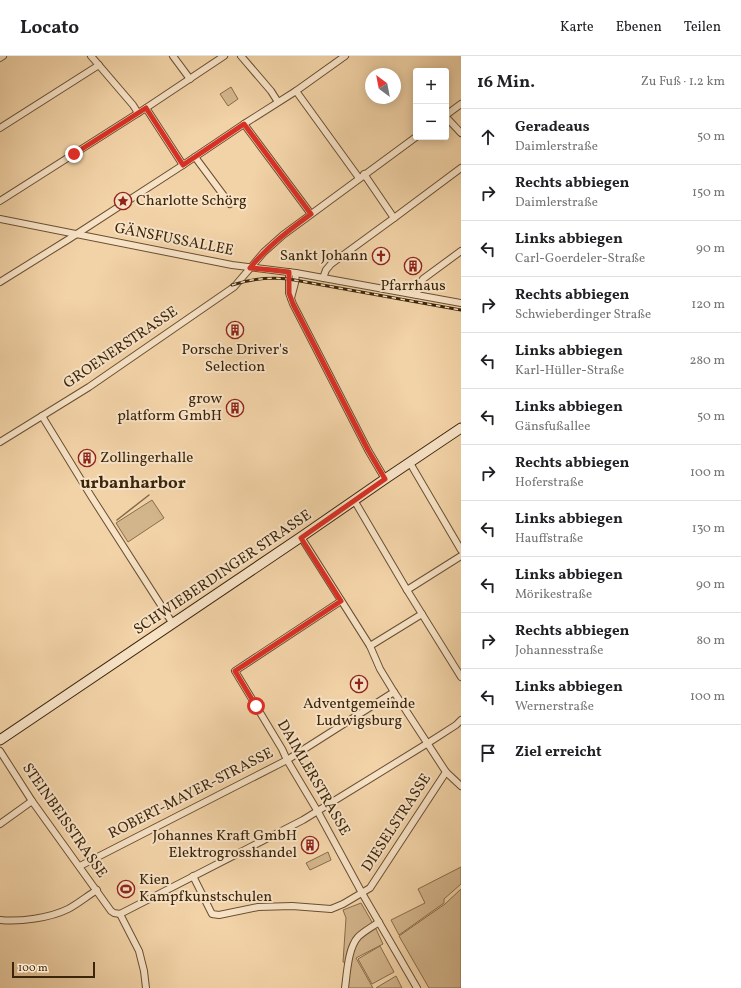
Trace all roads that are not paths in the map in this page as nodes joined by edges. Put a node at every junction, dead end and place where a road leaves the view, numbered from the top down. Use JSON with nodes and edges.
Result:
{"nodes":[{"id":1,"x":3,"y":56,"type":"edge"},
{"id":2,"x":91,"y":56,"type":"edge"},
{"id":3,"x":173,"y":56,"type":"edge"},
{"id":4,"x":224,"y":56,"type":"edge"},
{"id":5,"x":241,"y":56,"type":"edge"},
{"id":6,"x":344,"y":56,"type":"edge"},
{"id":7,"x":0,"y":58,"type":"edge"},
{"id":8,"x":99,"y":65,"type":"junction"},
{"id":9,"x":190,"y":79,"type":"junction"},
{"id":10,"x":296,"y":91,"type":"junction"},
{"id":11,"x":278,"y":102,"type":"junction"},
{"id":12,"x":461,"y":104,"type":"edge"},
{"id":13,"x":146,"y":108,"type":"junction"},
{"id":14,"x":138,"y":113,"type":"junction"},
{"id":15,"x":449,"y":114,"type":"edge"},
{"id":16,"x":449,"y":119,"type":"edge"},
{"id":17,"x":244,"y":124,"type":"junction"},
{"id":18,"x":0,"y":128,"type":"edge"},
{"id":19,"x":461,"y":133,"type":"edge"},
{"id":20,"x":413,"y":139,"type":"edge"},
{"id":21,"x":195,"y":157,"type":"junction"},
{"id":22,"x":183,"y":165,"type":"junction"},
{"id":23,"x":461,"y":168,"type":"edge"},
{"id":24,"x":362,"y":176,"type":"junction"},
{"id":25,"x":0,"y":201,"type":"edge"},
{"id":26,"x":230,"y":204,"type":"dead end"},
{"id":27,"x":311,"y":214,"type":"junction"},
{"id":28,"x":394,"y":218,"type":"junction"},
{"id":29,"x":0,"y":219,"type":"edge"},
{"id":30,"x":76,"y":234,"type":"junction"},
{"id":31,"x":461,"y":251,"type":"edge"},
{"id":32,"x":250,"y":268,"type":"junction"},
{"id":33,"x":289,"y":272,"type":"junction"},
{"id":34,"x":296,"y":273,"type":"junction"},
{"id":35,"x":323,"y":278,"type":"junction"},
{"id":36,"x":0,"y":282,"type":"edge"},
{"id":37,"x":417,"y":295,"type":"junction"},
{"id":38,"x":291,"y":298,"type":"junction"},
{"id":39,"x":461,"y":303,"type":"edge"},
{"id":40,"x":42,"y":416,"type":"junction"},
{"id":41,"x":460,"y":431,"type":"edge"},
{"id":42,"x":0,"y":442,"type":"edge"},
{"id":43,"x":410,"y":463,"type":"junction"},
{"id":44,"x":385,"y":479,"type":"junction"},
{"id":45,"x":354,"y":500,"type":"junction"},
{"id":46,"x":301,"y":538,"type":"junction"},
{"id":47,"x":461,"y":550,"type":"edge"},
{"id":48,"x":461,"y":556,"type":"edge"},
{"id":49,"x":407,"y":590,"type":"junction"},
{"id":50,"x":341,"y":601,"type":"junction"},
{"id":51,"x":422,"y":614,"type":"junction"},
{"id":52,"x":173,"y":624,"type":"junction"},
{"id":53,"x":370,"y":646,"type":"junction"},
{"id":54,"x":461,"y":677,"type":"edge"},
{"id":55,"x":394,"y":692,"type":"junction"},
{"id":56,"x":461,"y":720,"type":"edge"},
{"id":57,"x":0,"y":740,"type":"edge"},
{"id":58,"x":428,"y":743,"type":"junction"},
{"id":59,"x":0,"y":752,"type":"edge"},
{"id":60,"x":287,"y":760,"type":"junction"},
{"id":61,"x":446,"y":772,"type":"junction"},
{"id":62,"x":461,"y":786,"type":"edge"},
{"id":63,"x":32,"y":801,"type":"junction"},
{"id":64,"x":318,"y":812,"type":"junction"},
{"id":65,"x":0,"y":824,"type":"edge"},
{"id":66,"x":80,"y":866,"type":"junction"},
{"id":67,"x":193,"y":876,"type":"junction"},
{"id":68,"x":97,"y":890,"type":"junction"},
{"id":69,"x":362,"y":893,"type":"junction"},
{"id":70,"x":120,"y":914,"type":"junction"},
{"id":71,"x":0,"y":920,"type":"edge"},
{"id":72,"x":379,"y":922,"type":"junction"},
{"id":73,"x":146,"y":988,"type":"edge"},
{"id":74,"x":345,"y":988,"type":"edge"},
{"id":75,"x":418,"y":988,"type":"edge"}],
"edges":[{"from":1,"to":7,"type":"street"},
{"from":2,"to":8,"type":"street"},
{"from":3,"to":9,"type":"street"},
{"from":4,"to":9,"type":"street"},
{"from":5,"to":11,"type":"street"},
{"from":6,"to":10,"type":"street"},
{"from":8,"to":14,"type":"street"},
{"from":8,"to":18,"type":"street"},
{"from":9,"to":13,"type":"street"},
{"from":10,"to":11,"type":"street"},
{"from":10,"to":24,"type":"street"},
{"from":11,"to":17,"type":"street"},
{"from":12,"to":15,"type":"street"},
{"from":13,"to":14,"type":"street"},
{"from":13,"to":22,"type":"street"},
{"from":14,"to":25,"type":"street"},
{"from":16,"to":19,"type":"street"},
{"from":17,"to":21,"type":"street"},
{"from":17,"to":27,"type":"street"},
{"from":20,"to":24,"type":"street","name":"GROENERSTRASSE"},
{"from":21,"to":22,"type":"street"},
{"from":21,"to":26,"type":"street"},
{"from":22,"to":30,"type":"street"},
{"from":23,"to":28,"type":"street"},
{"from":24,"to":27,"type":"street","name":"GROENERSTRASSE"},
{"from":24,"to":28,"type":"street"},
{"from":27,"to":32,"type":"street","name":"GROENERSTRASSE"},
{"from":28,"to":35,"type":"street"},
{"from":29,"to":30,"type":"street","name":"GÄNSFUSSALLEE"},
{"from":30,"to":32,"type":"street","name":"GÄNSFUSSALLEE"},
{"from":30,"to":36,"type":"street"},
{"from":31,"to":37,"type":"street"},
{"from":32,"to":33,"type":"street","name":"GÄNSFUSSALLEE"},
{"from":32,"to":40,"type":"street","name":"GROENERSTRASSE"},
{"from":33,"to":34,"type":"street","name":"GÄNSFUSSALLEE"},
{"from":33,"to":38,"type":"street"},
{"from":34,"to":35,"type":"street","name":"GÄNSFUSSALLEE"},
{"from":34,"to":38,"type":"street"},
{"from":35,"to":37,"type":"street","name":"GÄNSFUSSALLEE"},
{"from":37,"to":39,"type":"street","name":"GÄNSFUSSALLEE"},
{"from":38,"to":44,"type":"street"},
{"from":40,"to":42,"type":"street","name":"GROENERSTRASSE"},
{"from":40,"to":52,"type":"street"},
{"from":41,"to":43,"type":"main road","name":"SCHWIEBERDINGER STRASSE"},
{"from":43,"to":44,"type":"main road","name":"SCHWIEBERDINGER STRASSE"},
{"from":43,"to":47,"type":"street"},
{"from":44,"to":45,"type":"main road","name":"SCHWIEBERDINGER STRASSE"},
{"from":45,"to":46,"type":"main road","name":"SCHWIEBERDINGER STRASSE"},
{"from":45,"to":49,"type":"street"},
{"from":46,"to":50,"type":"street","name":"DIESELSTRASSE"},
{"from":46,"to":52,"type":"main road","name":"SCHWIEBERDINGER STRASSE"},
{"from":48,"to":49,"type":"street"},
{"from":49,"to":51,"type":"street"},
{"from":50,"to":53,"type":"street","name":"DIESELSTRASSE"},
{"from":50,"to":60,"type":"street","name":"DAIMLERSTRASSE"},
{"from":51,"to":53,"type":"street"},
{"from":51,"to":54,"type":"street"},
{"from":52,"to":57,"type":"main road","name":"SCHWIEBERDINGER STRASSE"},
{"from":53,"to":55,"type":"street","name":"DIESELSTRASSE"},
{"from":55,"to":58,"type":"street","name":"DIESELSTRASSE"},
{"from":55,"to":60,"type":"street","name":"ROBERT-MAYER-STRASSE"},
{"from":56,"to":58,"type":"street"},
{"from":58,"to":61,"type":"street","name":"DIESELSTRASSE"},
{"from":58,"to":64,"type":"street"},
{"from":59,"to":63,"type":"street","name":"STEINBEISSTRASSE"},
{"from":60,"to":64,"type":"street","name":"DAIMLERSTRASSE"},
{"from":60,"to":66,"type":"street","name":"ROBERT-MAYER-STRASSE"},
{"from":61,"to":62,"type":"street"},
{"from":61,"to":69,"type":"street","name":"DIESELSTRASSE"},
{"from":63,"to":65,"type":"street"},
{"from":63,"to":66,"type":"street","name":"STEINBEISSTRASSE"},
{"from":64,"to":67,"type":"street"},
{"from":64,"to":69,"type":"street","name":"DAIMLERSTRASSE"},
{"from":66,"to":68,"type":"street","name":"STEINBEISSTRASSE"},
{"from":67,"to":69,"type":"street","name":"DIESELSTRASSE"},
{"from":67,"to":70,"type":"street"},
{"from":68,"to":70,"type":"street","name":"STEINBEISSTRASSE"},
{"from":68,"to":71,"type":"street"},
{"from":69,"to":72,"type":"street","name":"DAIMLERSTRASSE"},
{"from":70,"to":73,"type":"street","name":"STEINBEISSTRASSE"},
{"from":72,"to":74,"type":"street"},
{"from":72,"to":75,"type":"street","name":"DAIMLERSTRASSE"}]}
